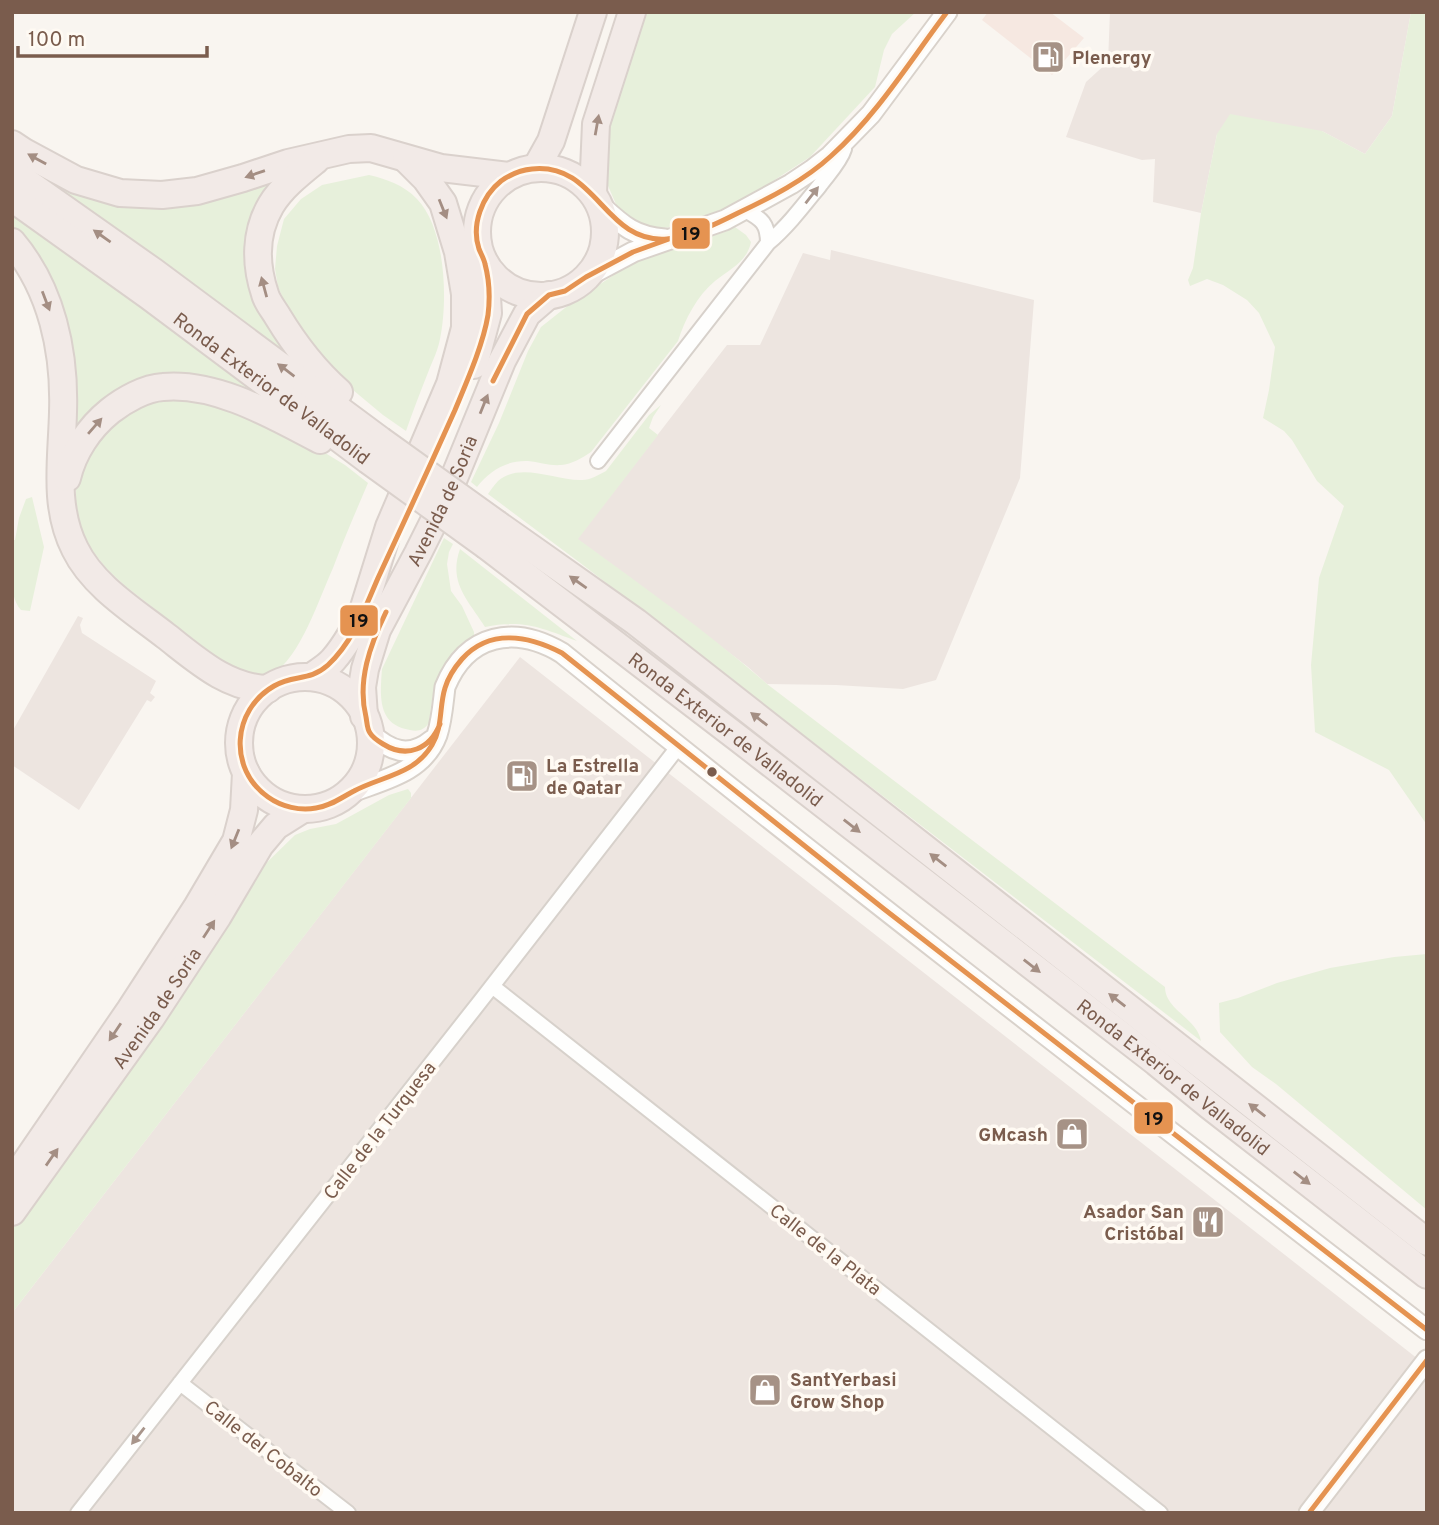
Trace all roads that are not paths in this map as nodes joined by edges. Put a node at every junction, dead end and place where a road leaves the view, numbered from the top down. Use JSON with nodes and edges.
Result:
{"nodes":[{"id":1,"x":593,"y":12,"type":"edge"},
{"id":2,"x":632,"y":12,"type":"edge"},
{"id":3,"x":947,"y":12,"type":"edge"},
{"id":4,"x":845,"y":141,"type":"junction"},
{"id":5,"x":12,"y":144,"type":"edge"},
{"id":6,"x":402,"y":156,"type":"junction"},
{"id":7,"x":321,"y":157,"type":"junction"},
{"id":8,"x":536,"y":167,"type":"junction"},
{"id":9,"x":441,"y":168,"type":"junction"},
{"id":10,"x":12,"y":172,"type":"edge"},
{"id":11,"x":509,"y":176,"type":"junction"},
{"id":12,"x":12,"y":198,"type":"edge"},
{"id":13,"x":596,"y":198,"type":"junction"},
{"id":14,"x":480,"y":210,"type":"junction"},
{"id":15,"x":745,"y":210,"type":"junction"},
{"id":16,"x":666,"y":239,"type":"junction"},
{"id":17,"x":12,"y":242,"type":"edge"},
{"id":18,"x":768,"y":243,"type":"junction"},
{"id":19,"x":485,"y":264,"type":"junction"},
{"id":20,"x":586,"y":277,"type":"junction"},
{"id":21,"x":549,"y":295,"type":"junction"},
{"id":22,"x":374,"y":450,"type":"junction"},
{"id":23,"x":598,"y":461,"type":"dead end"},
{"id":24,"x":63,"y":511,"type":"junction"},
{"id":25,"x":360,"y":617,"type":"junction"},
{"id":26,"x":203,"y":664,"type":"junction"},
{"id":27,"x":311,"y":677,"type":"junction"},
{"id":28,"x":268,"y":689,"type":"junction"},
{"id":29,"x":367,"y":724,"type":"junction"},
{"id":30,"x":437,"y":734,"type":"junction"},
{"id":31,"x":240,"y":736,"type":"junction"},
{"id":32,"x":678,"y":747,"type":"junction"},
{"id":33,"x":246,"y":773,"type":"junction"},
{"id":34,"x":349,"y":793,"type":"junction"},
{"id":35,"x":303,"y":809,"type":"junction"},
{"id":36,"x":492,"y":986,"type":"junction"},
{"id":37,"x":1163,"y":1052,"type":"junction"},
{"id":38,"x":12,"y":1182,"type":"edge"},
{"id":39,"x":12,"y":1212,"type":"edge"},
{"id":40,"x":1427,"y":1242,"type":"edge"},
{"id":41,"x":1427,"y":1275,"type":"edge"},
{"id":42,"x":1427,"y":1330,"type":"edge"},
{"id":43,"x":1427,"y":1360,"type":"edge"},
{"id":44,"x":180,"y":1383,"type":"junction"},
{"id":45,"x":78,"y":1513,"type":"edge"},
{"id":46,"x":348,"y":1513,"type":"edge"},
{"id":47,"x":1160,"y":1513,"type":"edge"},
{"id":48,"x":1309,"y":1513,"type":"edge"}],
"edges":[{"from":1,"to":8,"type":"highway"},
{"from":13,"to":2,"type":"highway","one_way":true},
{"from":3,"to":4,"type":"street"},
{"from":4,"to":15,"type":"street"},
{"from":18,"to":4,"type":"street","one_way":true},
{"from":7,"to":5,"type":"highway","one_way":true},
{"from":6,"to":7,"type":"highway"},
{"from":6,"to":9,"type":"highway"},
{"from":6,"to":25,"type":"highway","one_way":true},
{"from":22,"to":7,"type":"highway","one_way":true},
{"from":8,"to":11,"type":"highway"},
{"from":8,"to":13,"type":"highway"},
{"from":9,"to":11,"type":"highway"},
{"from":9,"to":14,"type":"highway"},
{"from":22,"to":10,"type":"highway","name":"Ronda Exterior de Valladolid","one_way":true},
{"from":11,"to":14,"type":"highway"},
{"from":12,"to":22,"type":"highway","name":"Ronda Exterior de Valladolid"},
{"from":13,"to":16,"type":"street"},
{"from":13,"to":20,"type":"highway"},
{"from":14,"to":19,"type":"highway"},
{"from":15,"to":16,"type":"street"},
{"from":15,"to":18,"type":"street"},
{"from":16,"to":20,"type":"street"},
{"from":17,"to":24,"type":"highway","one_way":true},
{"from":18,"to":23,"type":"street"},
{"from":19,"to":21,"type":"highway"},
{"from":19,"to":25,"type":"highway","name":"Avenida de Soria"},
{"from":20,"to":21,"type":"highway"},
{"from":29,"to":21,"type":"highway","name":"Avenida de Soria","one_way":true},
{"from":24,"to":22,"type":"highway","one_way":true},
{"from":22,"to":37,"type":"highway","name":"Ronda Exterior de Valladolid","bridge":true},
{"from":24,"to":26,"type":"highway"},
{"from":25,"to":27,"type":"highway","name":"Avenida de Soria"},
{"from":26,"to":28,"type":"highway"},
{"from":26,"to":31,"type":"highway"},
{"from":27,"to":28,"type":"highway"},
{"from":27,"to":29,"type":"highway"},
{"from":28,"to":31,"type":"highway"},
{"from":29,"to":30,"type":"street"},
{"from":29,"to":34,"type":"highway"},
{"from":30,"to":32,"type":"street"},
{"from":30,"to":34,"type":"street"},
{"from":31,"to":33,"type":"highway"},
{"from":32,"to":36,"type":"street","name":"Calle de la Turquesa"},
{"from":32,"to":42,"type":"street"},
{"from":33,"to":35,"type":"highway"},
{"from":33,"to":38,"type":"highway","name":"Avenida de Soria","one_way":true},
{"from":34,"to":35,"type":"highway"},
{"from":39,"to":35,"type":"highway","name":"Avenida de Soria","one_way":true},
{"from":36,"to":44,"type":"street","name":"Calle de la Turquesa"},
{"from":36,"to":47,"type":"street","name":"Calle de la Plata"},
{"from":40,"to":37,"type":"highway","name":"Ronda Exterior de Valladolid","one_way":true},
{"from":37,"to":41,"type":"highway","name":"Ronda Exterior de Valladolid","one_way":true},
{"from":43,"to":48,"type":"street"},
{"from":44,"to":45,"type":"street","name":"Calle de la Turquesa","one_way":true},
{"from":44,"to":46,"type":"street","name":"Calle del Cobalto"}]}
